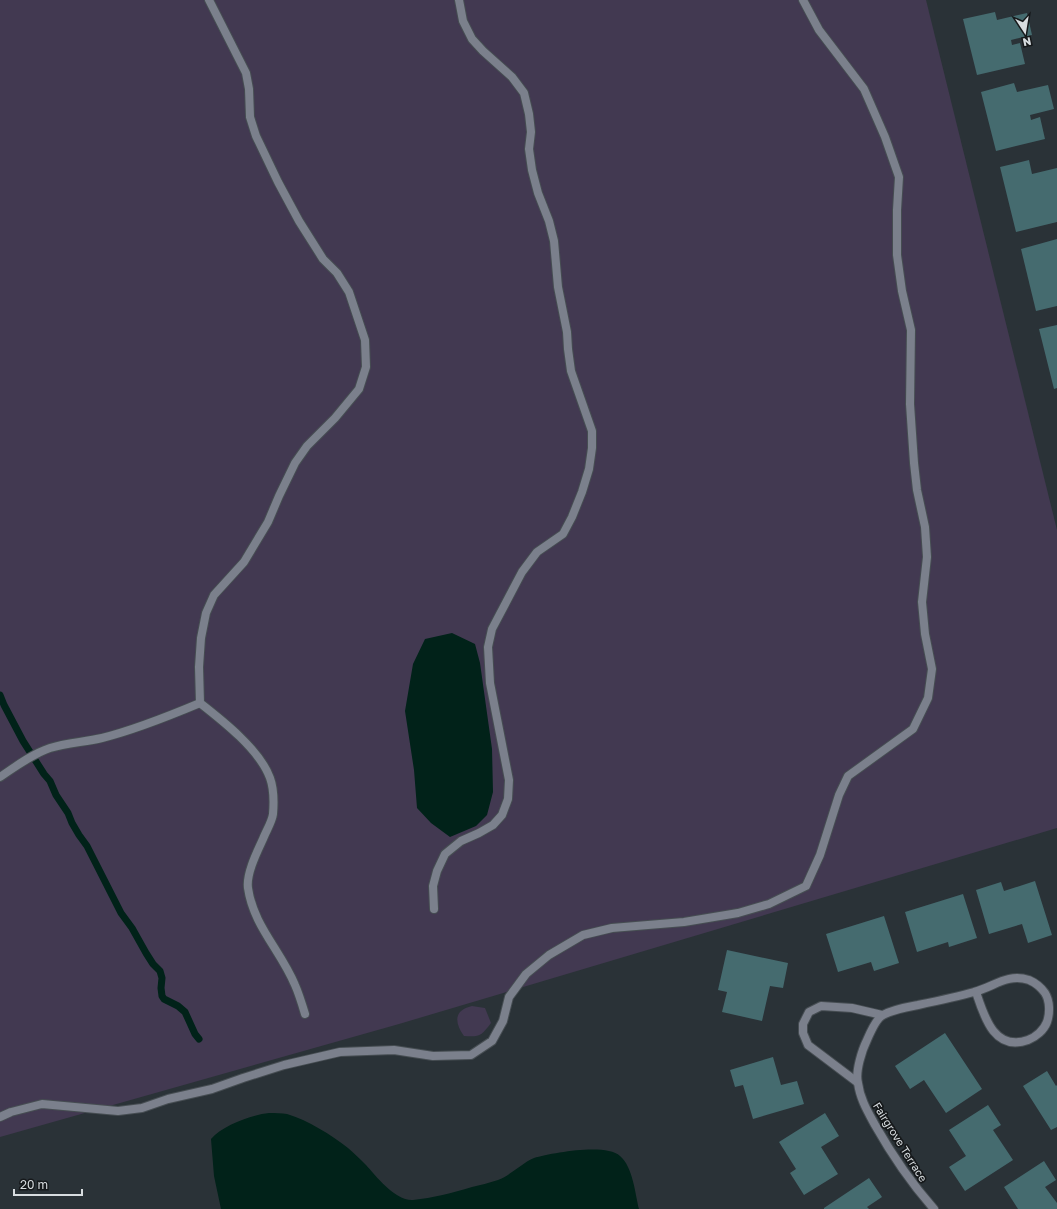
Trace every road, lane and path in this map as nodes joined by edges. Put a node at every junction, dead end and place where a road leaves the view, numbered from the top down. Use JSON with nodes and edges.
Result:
{"nodes":[{"id":1,"x":209,"y":0,"type":"edge"},
{"id":2,"x":459,"y":0,"type":"edge"},
{"id":3,"x":803,"y":0,"type":"edge"},
{"id":4,"x":200,"y":703,"type":"junction"},
{"id":5,"x":0,"y":777,"type":"edge"},
{"id":6,"x":434,"y":909,"type":"dead end"},
{"id":7,"x":976,"y":992,"type":"junction"},
{"id":8,"x":305,"y":1014,"type":"dead end"},
{"id":9,"x":882,"y":1015,"type":"junction"},
{"id":10,"x":857,"y":1082,"type":"junction"},
{"id":11,"x":0,"y":1117,"type":"edge"},
{"id":12,"x":934,"y":1209,"type":"edge"}],
"edges":[{"from":1,"to":4,"type":"street"},
{"from":2,"to":6,"type":"street"},
{"from":3,"to":11,"type":"street"},
{"from":4,"to":5,"type":"street"},
{"from":4,"to":8,"type":"street"},
{"from":7,"to":7,"type":"street"},
{"from":7,"to":9,"type":"street"},
{"from":9,"to":10,"type":"street","name":"Fairgrove Terrace"},
{"from":9,"to":10,"type":"street"},
{"from":10,"to":12,"type":"street","name":"Fairgrove Terrace"}]}
